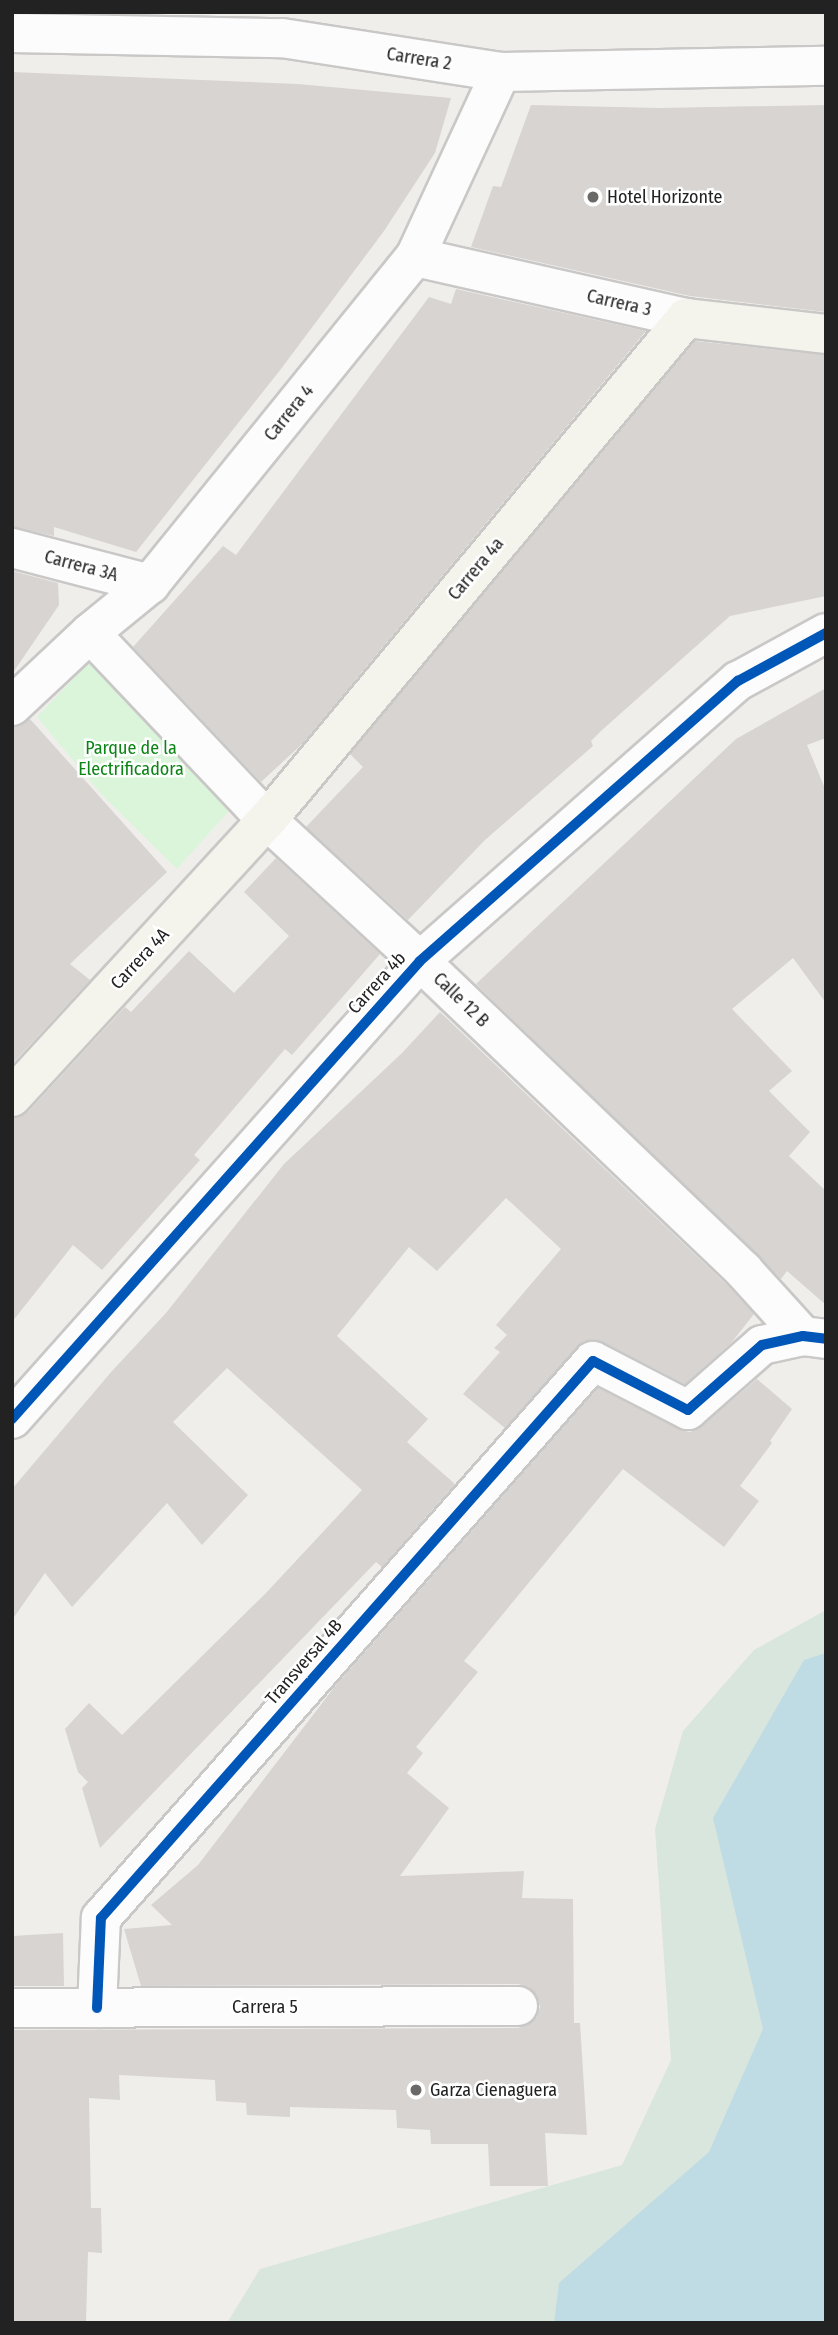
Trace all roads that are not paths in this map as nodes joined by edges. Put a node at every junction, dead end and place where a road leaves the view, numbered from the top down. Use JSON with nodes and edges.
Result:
{"nodes":[{"id":1,"x":12,"y":33,"type":"edge"},
{"id":2,"x":826,"y":66,"type":"edge"},
{"id":3,"x":501,"y":72,"type":"junction"},
{"id":4,"x":415,"y":257,"type":"junction"},
{"id":5,"x":686,"y":318,"type":"junction"},
{"id":6,"x":826,"y":334,"type":"edge"},
{"id":7,"x":12,"y":548,"type":"edge"},
{"id":8,"x":150,"y":584,"type":"junction"},
{"id":9,"x":90,"y":634,"type":"junction"},
{"id":10,"x":826,"y":634,"type":"edge"},
{"id":11,"x":13,"y":705,"type":"edge"},
{"id":12,"x":267,"y":820,"type":"junction"},
{"id":13,"x":420,"y":961,"type":"junction"},
{"id":14,"x":12,"y":1097,"type":"edge"},
{"id":15,"x":814,"y":1338,"type":"edge"},
{"id":16,"x":12,"y":1419,"type":"edge"},
{"id":17,"x":518,"y":2006,"type":"dead end"},
{"id":18,"x":12,"y":2008,"type":"edge"},
{"id":19,"x":97,"y":2008,"type":"junction"}],
"edges":[{"from":1,"to":3,"type":"street","name":"Carrera 2"},
{"from":2,"to":3,"type":"street","name":"Carrera 2"},
{"from":3,"to":4,"type":"street","name":"Carrera 4"},
{"from":4,"to":5,"type":"street","name":"Carrera 3"},
{"from":4,"to":8,"type":"street","name":"Carrera 4"},
{"from":5,"to":6,"type":"street","name":"Carrera 3"},
{"from":5,"to":12,"type":"street","name":"Carrera 4a"},
{"from":7,"to":8,"type":"street","name":"Carrera 3A"},
{"from":8,"to":9,"type":"street","name":"Carrera 4"},
{"from":9,"to":11,"type":"street","name":"Carrera 4"},
{"from":9,"to":12,"type":"street","name":"Calle 12 B"},
{"from":10,"to":13,"type":"street","name":"Carrera 4b"},
{"from":12,"to":13,"type":"street","name":"Calle 12 B"},
{"from":12,"to":14,"type":"street","name":"Carrera 4A"},
{"from":13,"to":15,"type":"street","name":"Calle 12 B"},
{"from":13,"to":16,"type":"street","name":"Carrera 4b"},
{"from":15,"to":19,"type":"street","name":"Transversal 4B"},
{"from":17,"to":19,"type":"street","name":"Carrera 5"},
{"from":18,"to":19,"type":"street","name":"Carrera 5"}]}
